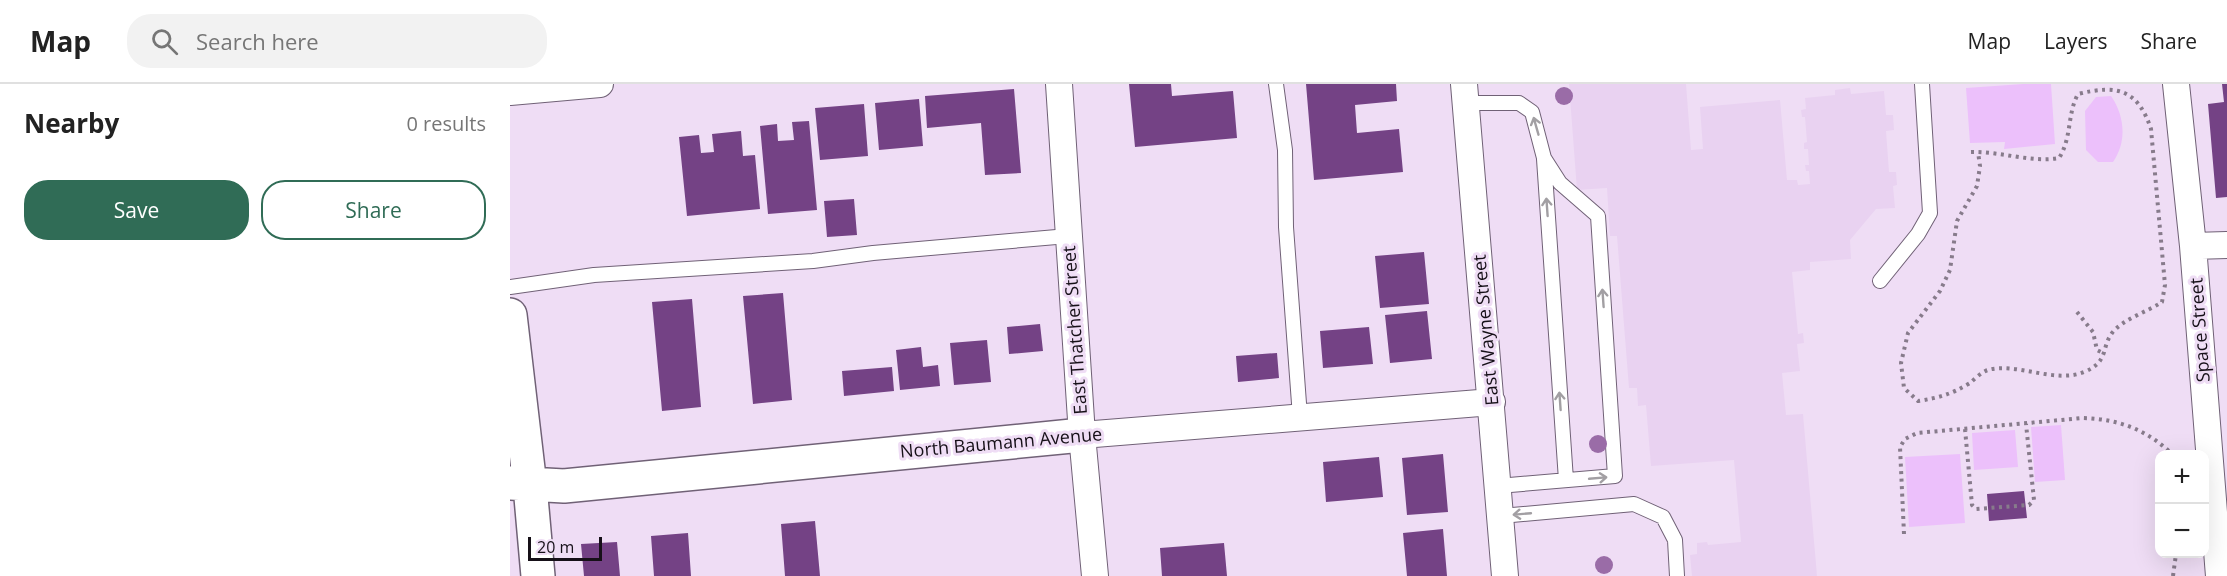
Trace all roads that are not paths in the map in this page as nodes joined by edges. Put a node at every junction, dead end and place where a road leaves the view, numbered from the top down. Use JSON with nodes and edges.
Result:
{"nodes":[{"id":1,"x":600,"y":84,"type":"edge"},
{"id":2,"x":1059,"y":84,"type":"edge"},
{"id":3,"x":1276,"y":84,"type":"edge"},
{"id":4,"x":1922,"y":84,"type":"edge"},
{"id":5,"x":2176,"y":84,"type":"edge"},
{"id":6,"x":510,"y":92,"type":"edge"},
{"id":7,"x":1465,"y":94,"type":"edge"},
{"id":8,"x":1543,"y":153,"type":"junction"},
{"id":9,"x":1068,"y":236,"type":"junction"},
{"id":10,"x":2227,"y":245,"type":"edge"},
{"id":11,"x":2193,"y":246,"type":"junction"},
{"id":12,"x":1880,"y":281,"type":"dead end"},
{"id":13,"x":510,"y":287,"type":"edge"},
{"id":14,"x":510,"y":315,"type":"edge"},
{"id":15,"x":1492,"y":402,"type":"junction"},
{"id":16,"x":1300,"y":417,"type":"junction"},
{"id":17,"x":1082,"y":435,"type":"junction"},
{"id":18,"x":2218,"y":458,"type":"edge"},
{"id":19,"x":1566,"y":480,"type":"junction"},
{"id":20,"x":520,"y":484,"type":"edge"},
{"id":21,"x":1498,"y":486,"type":"junction"},
{"id":22,"x":1500,"y":516,"type":"junction"},
{"id":23,"x":538,"y":576,"type":"edge"},
{"id":24,"x":1095,"y":576,"type":"edge"},
{"id":25,"x":1505,"y":576,"type":"edge"},
{"id":26,"x":1677,"y":576,"type":"edge"},
{"id":27,"x":2219,"y":576,"type":"edge"}],
"edges":[{"from":1,"to":6,"type":"street"},
{"from":2,"to":9,"type":"street","name":"East Thatcher Street"},
{"from":3,"to":16,"type":"lane"},
{"from":4,"to":12,"type":"lane"},
{"from":5,"to":11,"type":"street","name":"Space Street"},
{"from":8,"to":7,"type":"lane","one_way":true},
{"from":7,"to":15,"type":"street","name":"East Wayne Street"},
{"from":19,"to":8,"type":"lane","one_way":true},
{"from":19,"to":8,"type":"lane","one_way":true},
{"from":9,"to":13,"type":"lane"},
{"from":9,"to":17,"type":"street","name":"East Thatcher Street"},
{"from":10,"to":11,"type":"street"},
{"from":11,"to":18,"type":"street","name":"Space Street"},
{"from":14,"to":20,"type":"street"},
{"from":15,"to":16,"type":"street","name":"North Baumann Avenue"},
{"from":15,"to":21,"type":"street","name":"East Wayne Street"},
{"from":16,"to":17,"type":"street","name":"North Baumann Avenue"},
{"from":17,"to":20,"type":"street","name":"North Baumann Avenue"},
{"from":17,"to":24,"type":"street","name":"East Thatcher Street"},
{"from":18,"to":27,"type":"street","name":"Space Street"},
{"from":19,"to":21,"type":"lane"},
{"from":20,"to":23,"type":"street"},
{"from":21,"to":22,"type":"street","name":"East Wayne Street"},
{"from":22,"to":25,"type":"street","name":"East Wayne Street"},
{"from":26,"to":22,"type":"lane","one_way":true}]}
